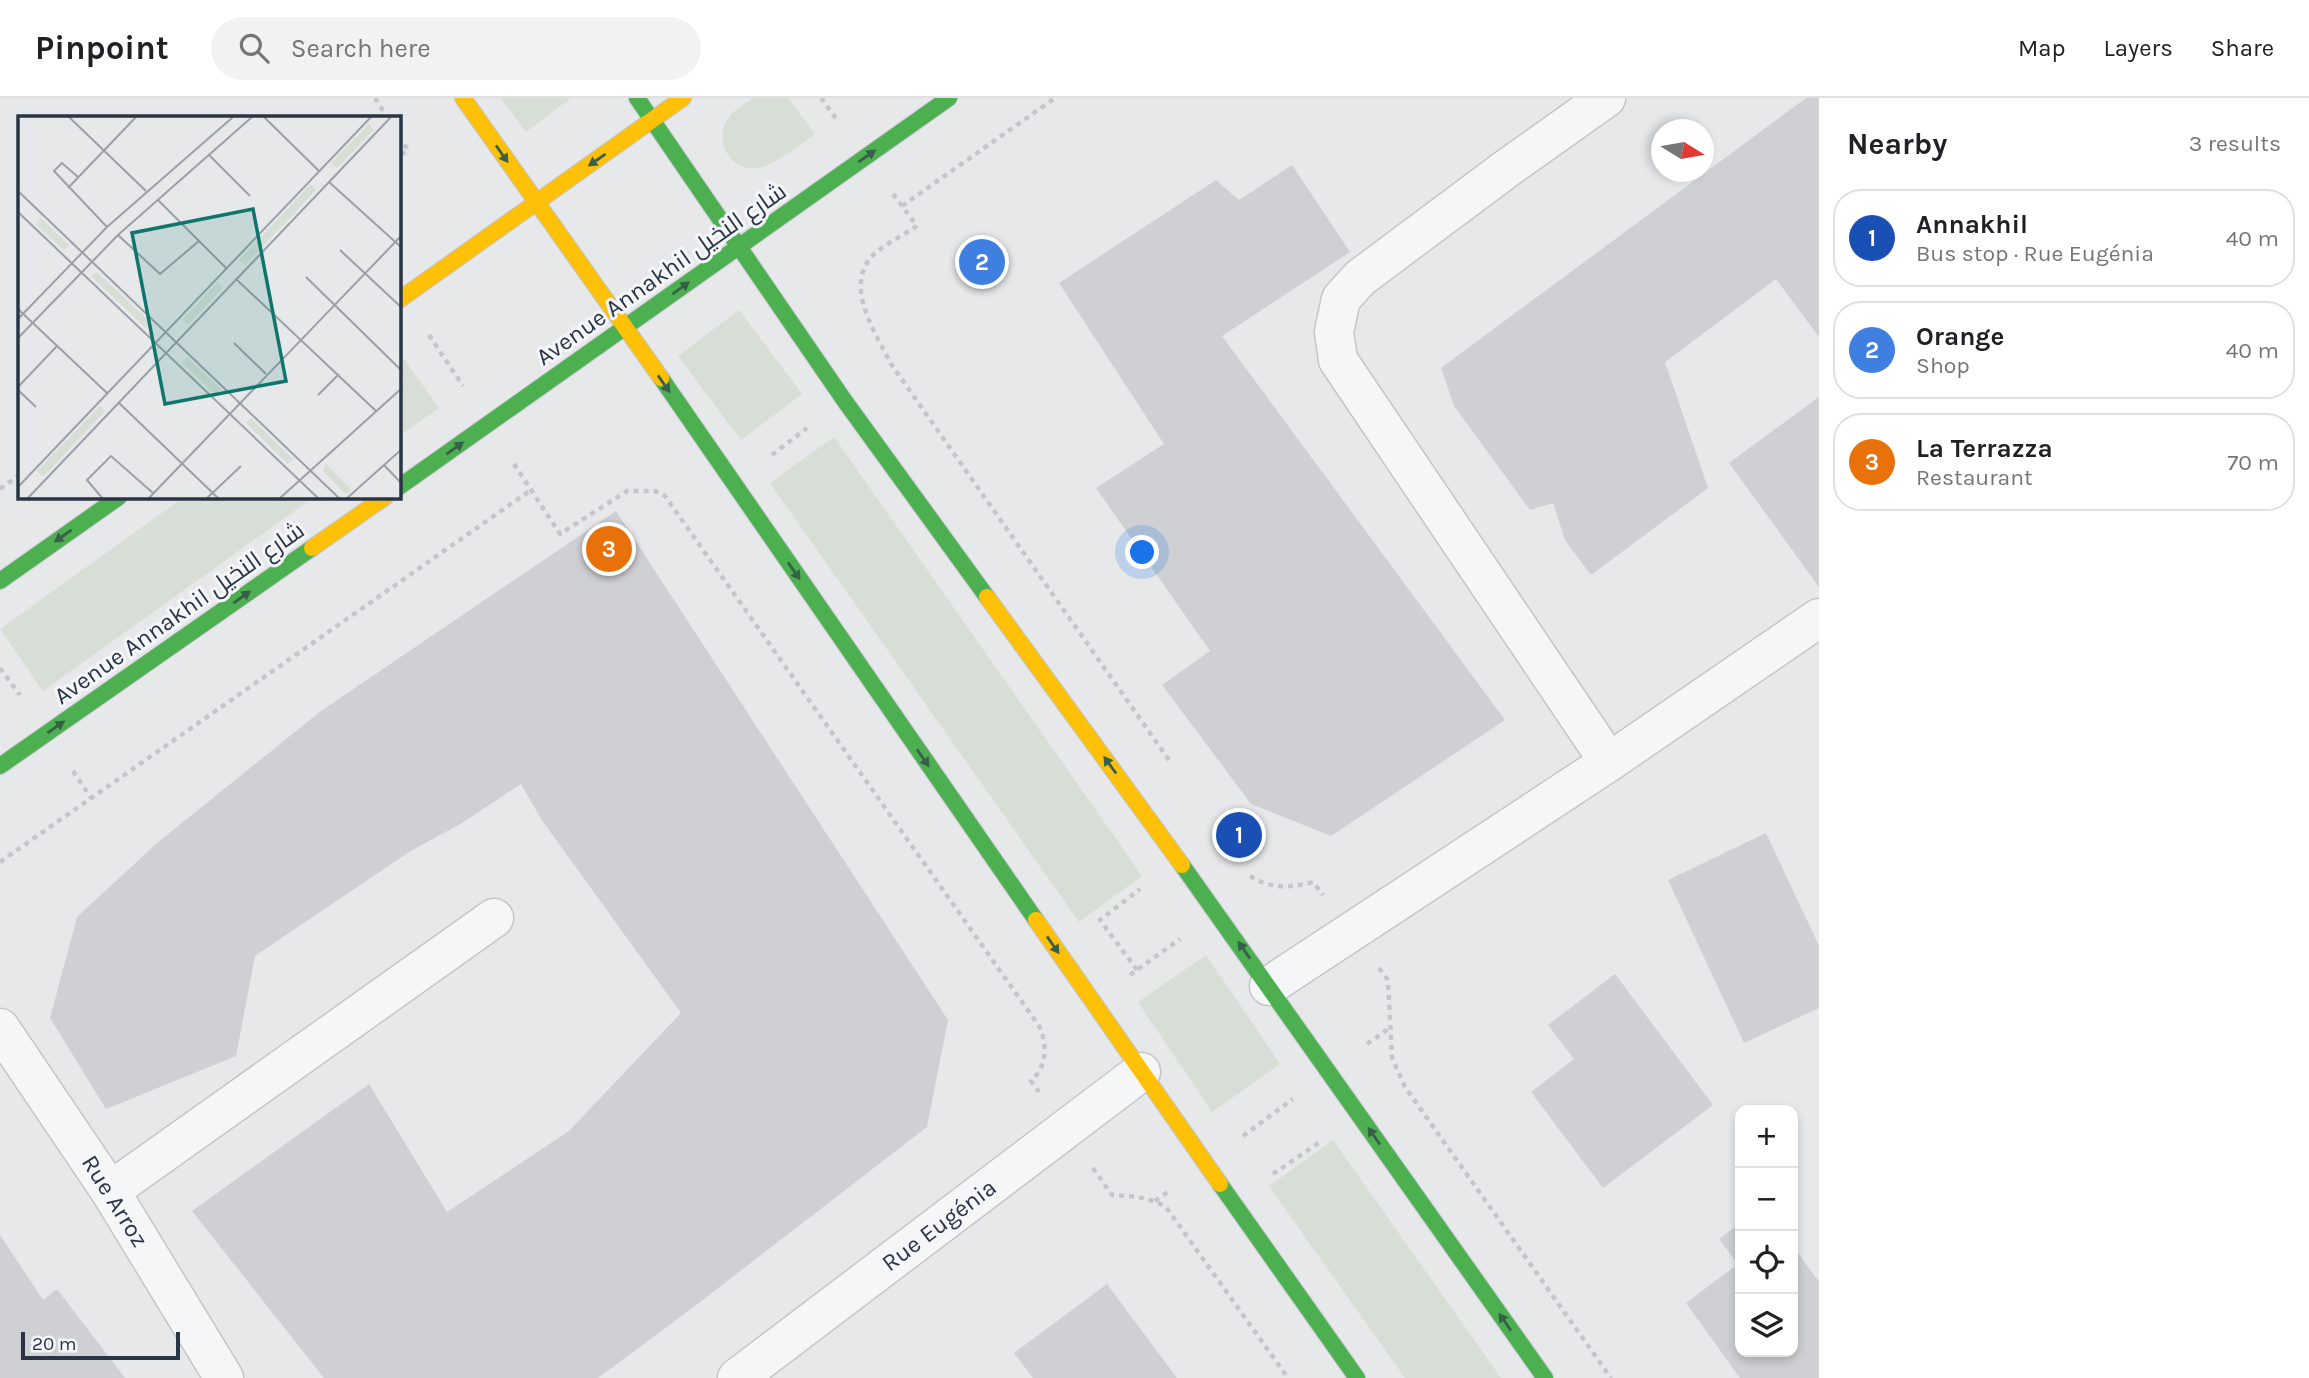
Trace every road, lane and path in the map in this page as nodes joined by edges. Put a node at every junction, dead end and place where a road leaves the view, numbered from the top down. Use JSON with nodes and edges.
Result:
{"nodes":[{"id":1,"x":375,"y":98,"type":"edge"},
{"id":2,"x":463,"y":98,"type":"edge"},
{"id":3,"x":637,"y":98,"type":"edge"},
{"id":4,"x":683,"y":98,"type":"edge"},
{"id":5,"x":821,"y":98,"type":"edge"},
{"id":6,"x":949,"y":98,"type":"edge"},
{"id":7,"x":1055,"y":98,"type":"edge"},
{"id":8,"x":1606,"y":98,"type":"edge"},
{"id":9,"x":386,"y":116,"type":"edge"},
{"id":10,"x":652,"y":120,"type":"junction"},
{"id":11,"x":401,"y":138,"type":"edge"},
{"id":12,"x":401,"y":155,"type":"edge"},
{"id":13,"x":865,"y":157,"type":"junction"},
{"id":14,"x":536,"y":203,"type":"junction"},
{"id":15,"x":902,"y":206,"type":"junction"},
{"id":16,"x":739,"y":247,"type":"junction"},
{"id":17,"x":401,"y":299,"type":"edge"},
{"id":18,"x":626,"y":328,"type":"junction"},
{"id":19,"x":891,"y":364,"type":"junction"},
{"id":20,"x":844,"y":400,"type":"junction"},
{"id":21,"x":488,"y":425,"type":"junction"},
{"id":22,"x":18,"y":476,"type":"edge"},
{"id":23,"x":733,"y":484,"type":"junction"},
{"id":24,"x":401,"y":486,"type":"edge"},
{"id":25,"x":0,"y":489,"type":"edge"},
{"id":26,"x":531,"y":490,"type":"junction"},
{"id":27,"x":116,"y":499,"type":"edge"},
{"id":28,"x":382,"y":499,"type":"edge"},
{"id":29,"x":0,"y":581,"type":"edge"},
{"id":30,"x":1819,"y":618,"type":"edge"},
{"id":31,"x":1170,"y":762,"type":"dead end"},
{"id":32,"x":1608,"y":762,"type":"junction"},
{"id":33,"x":0,"y":766,"type":"edge"},
{"id":34,"x":0,"y":862,"type":"edge"},
{"id":35,"x":1250,"y":875,"type":"dead end"},
{"id":36,"x":1145,"y":885,"type":"dead end"},
{"id":37,"x":494,"y":918,"type":"dead end"},
{"id":38,"x":1351,"y":932,"type":"junction"},
{"id":39,"x":1172,"y":944,"type":"dead end"},
{"id":40,"x":1151,"y":960,"type":"dead end"},
{"id":41,"x":1137,"y":970,"type":"dead end"},
{"id":42,"x":1269,"y":986,"type":"junction"},
{"id":43,"x":0,"y":1028,"type":"edge"},
{"id":44,"x":1141,"y":1072,"type":"junction"},
{"id":45,"x":1294,"y":1098,"type":"dead end"},
{"id":46,"x":1280,"y":1108,"type":"dead end"},
{"id":47,"x":1301,"y":1109,"type":"dead end"},
{"id":48,"x":1256,"y":1126,"type":"dead end"},
{"id":49,"x":1065,"y":1130,"type":"junction"},
{"id":50,"x":1245,"y":1135,"type":"dead end"},
{"id":51,"x":1322,"y":1140,"type":"dead end"},
{"id":52,"x":1252,"y":1144,"type":"dead end"},
{"id":53,"x":1266,"y":1165,"type":"dead end"},
{"id":54,"x":110,"y":1191,"type":"junction"},
{"id":55,"x":224,"y":1378,"type":"edge"},
{"id":56,"x":737,"y":1378,"type":"edge"},
{"id":57,"x":1288,"y":1378,"type":"edge"},
{"id":58,"x":1357,"y":1378,"type":"edge"},
{"id":59,"x":1545,"y":1378,"type":"edge"},
{"id":60,"x":1611,"y":1378,"type":"edge"}],
"edges":[{"from":1,"to":9,"type":"path"},
{"from":2,"to":14,"type":"main road","one_way":true},
{"from":3,"to":10,"type":"main road"},
{"from":4,"to":10,"type":"main road"},
{"from":5,"to":13,"type":"path"},
{"from":13,"to":6,"type":"main road","name":"Avenue Annakhil شارع النخيل","one_way":true},
{"from":7,"to":15,"type":"path"},
{"from":8,"to":32,"type":"street"},
{"from":10,"to":14,"type":"main road","one_way":true},
{"from":10,"to":16,"type":"main road"},
{"from":11,"to":12,"type":"path"},
{"from":13,"to":15,"type":"path"},
{"from":13,"to":16,"type":"main road","name":"Avenue Annakhil شارع النخيل"},
{"from":14,"to":17,"type":"main road"},
{"from":14,"to":18,"type":"main road"},
{"from":15,"to":19,"type":"path"},
{"from":18,"to":16,"type":"main road","name":"Avenue Annakhil شارع النخيل","one_way":true},
{"from":16,"to":20,"type":"main road"},
{"from":17,"to":21,"type":"path"},
{"from":18,"to":21,"type":"main road","name":"Avenue Annakhil شارع النخيل"},
{"from":18,"to":23,"type":"main road","one_way":true},
{"from":19,"to":20,"type":"path"},
{"from":19,"to":31,"type":"path"},
{"from":20,"to":23,"type":"path"},
{"from":42,"to":20,"type":"main road","one_way":true},
{"from":24,"to":21,"type":"main road","name":"Avenue Annakhil شارع النخيل","one_way":true},
{"from":21,"to":26,"type":"path"},
{"from":22,"to":25,"type":"path"},
{"from":23,"to":44,"type":"main road","one_way":true},
{"from":26,"to":34,"type":"path"},
{"from":26,"to":49,"type":"path"},
{"from":27,"to":29,"type":"main road","one_way":true},
{"from":33,"to":28,"type":"main road","name":"Avenue Annakhil شارع النخيل","one_way":true},
{"from":30,"to":32,"type":"street"},
{"from":32,"to":38,"type":"street"},
{"from":35,"to":38,"type":"path"},
{"from":36,"to":41,"type":"path"},
{"from":37,"to":54,"type":"street"},
{"from":38,"to":42,"type":"street"},
{"from":38,"to":60,"type":"path"},
{"from":39,"to":40,"type":"path"},
{"from":59,"to":42,"type":"main road","one_way":true},
{"from":43,"to":54,"type":"street","name":"Rue Arroz"},
{"from":44,"to":49,"type":"street","name":"Rue Eugénia"},
{"from":44,"to":58,"type":"main road"},
{"from":45,"to":47,"type":"path"},
{"from":46,"to":48,"type":"path"},
{"from":49,"to":56,"type":"street","name":"Rue Eugénia"},
{"from":49,"to":57,"type":"path"},
{"from":50,"to":52,"type":"path"},
{"from":51,"to":53,"type":"path"},
{"from":54,"to":55,"type":"street","name":"Rue Arroz"}]}
